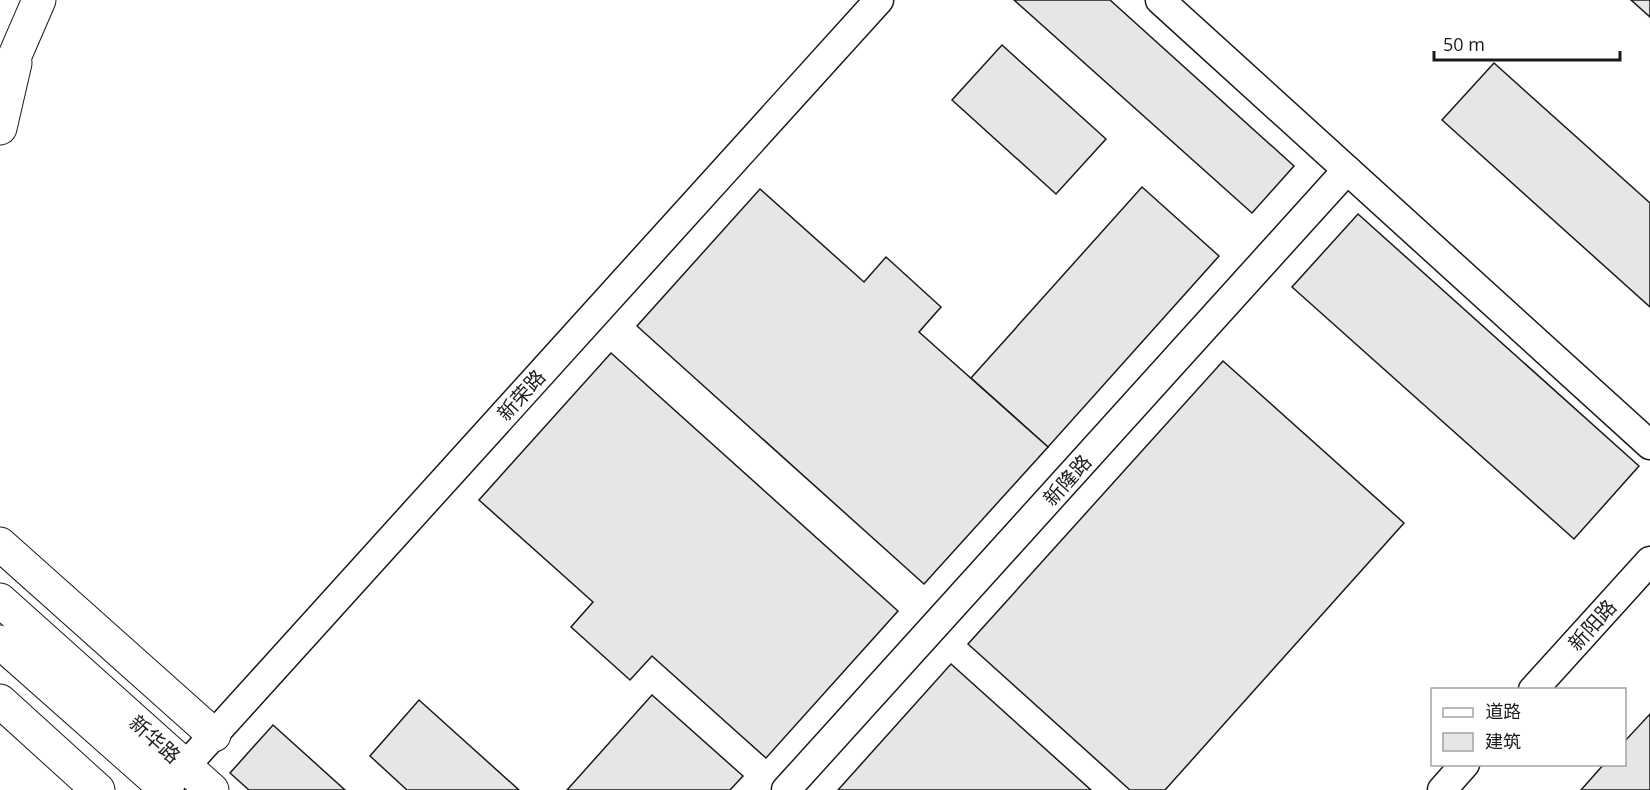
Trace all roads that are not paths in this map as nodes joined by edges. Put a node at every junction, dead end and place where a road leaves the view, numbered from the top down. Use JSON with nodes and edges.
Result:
{"nodes":[{"id":1,"x":39,"y":0,"type":"edge"},
{"id":2,"x":879,"y":0,"type":"edge"},
{"id":3,"x":1160,"y":0,"type":"edge"},
{"id":4,"x":17,"y":52,"type":"junction"},
{"id":5,"x":0,"y":90,"type":"edge"},
{"id":6,"x":0,"y":128,"type":"edge"},
{"id":7,"x":1347,"y":170,"type":"junction"},
{"id":8,"x":1650,"y":445,"type":"edge"},
{"id":9,"x":0,"y":544,"type":"edge"},
{"id":10,"x":1650,"y":561,"type":"edge"},
{"id":11,"x":0,"y":600,"type":"edge"},
{"id":12,"x":0,"y":642,"type":"edge"},
{"id":13,"x":1535,"y":688,"type":"edge"},
{"id":14,"x":0,"y":701,"type":"edge"},
{"id":15,"x":115,"y":723,"type":"junction"},
{"id":16,"x":214,"y":735,"type":"junction"},
{"id":17,"x":1465,"y":766,"type":"edge"},
{"id":18,"x":170,"y":784,"type":"edge"},
{"id":19,"x":98,"y":790,"type":"edge"},
{"id":20,"x":212,"y":790,"type":"edge"},
{"id":21,"x":786,"y":790,"type":"edge"},
{"id":22,"x":1442,"y":790,"type":"edge"}],
"edges":[{"from":1,"to":4,"type":"main road"},
{"from":2,"to":16,"type":"street","name":"新荣路"},
{"from":3,"to":7,"type":"street"},
{"from":4,"to":5,"type":"main road"},
{"from":4,"to":6,"type":"main road"},
{"from":7,"to":8,"type":"street"},
{"from":7,"to":21,"type":"street","name":"新隆路"},
{"from":9,"to":16,"type":"main road"},
{"from":10,"to":13,"type":"street","name":"新阳路"},
{"from":11,"to":15,"type":"main road"},
{"from":12,"to":15,"type":"main road"},
{"from":14,"to":19,"type":"main road"},
{"from":15,"to":18,"type":"main road","name":"新华路"},
{"from":16,"to":18,"type":"street","name":"新荣路"},
{"from":17,"to":22,"type":"street"},
{"from":18,"to":20,"type":"main road","name":"新华路"}]}
